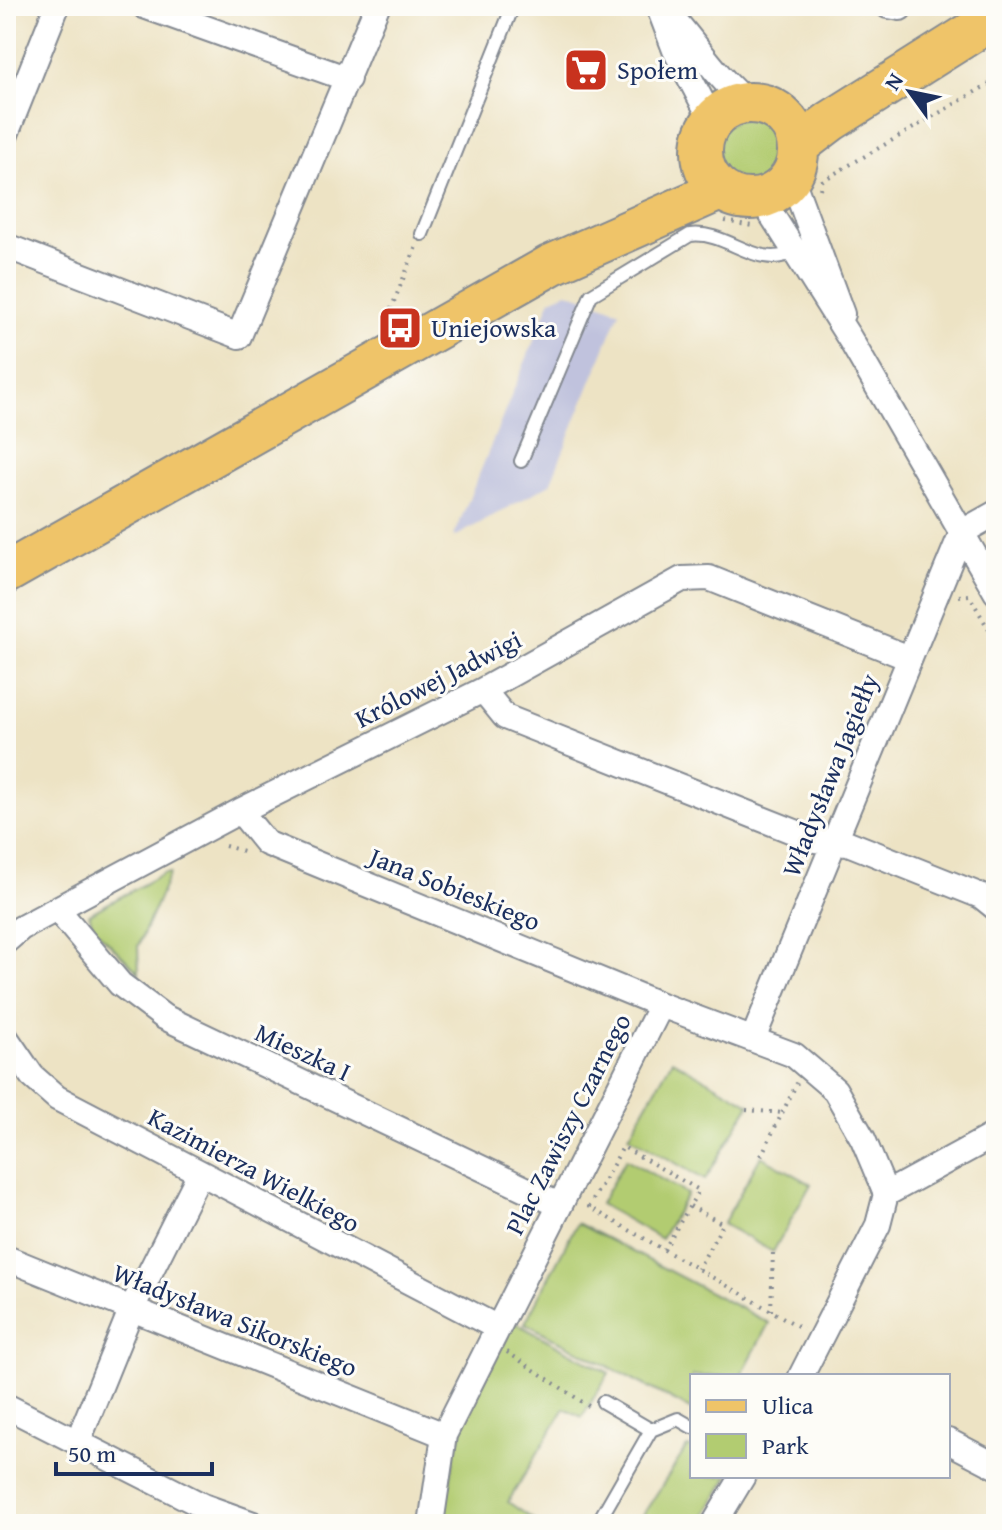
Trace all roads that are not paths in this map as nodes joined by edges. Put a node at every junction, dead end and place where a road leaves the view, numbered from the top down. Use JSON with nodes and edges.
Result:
{"nodes":[{"id":1,"x":57,"y":6,"type":"edge"},
{"id":2,"x":144,"y":6,"type":"edge"},
{"id":3,"x":377,"y":6,"type":"edge"},
{"id":4,"x":513,"y":6,"type":"edge"},
{"id":5,"x":660,"y":6,"type":"edge"},
{"id":6,"x":996,"y":17,"type":"edge"},
{"id":7,"x":348,"y":79,"type":"junction"},
{"id":8,"x":6,"y":134,"type":"edge"},
{"id":9,"x":705,"y":140,"type":"junction"},
{"id":10,"x":783,"y":155,"type":"junction"},
{"id":11,"x":720,"y":190,"type":"junction"},
{"id":12,"x":422,"y":234,"type":"road end"},
{"id":13,"x":6,"y":246,"type":"edge"},
{"id":14,"x":805,"y":246,"type":"junction"},
{"id":15,"x":551,"y":265,"type":"junction"},
{"id":16,"x":521,"y":461,"type":"dead end"},
{"id":17,"x":996,"y":513,"type":"edge"},
{"id":18,"x":962,"y":532,"type":"junction"},
{"id":19,"x":6,"y":573,"type":"edge"},
{"id":20,"x":996,"y":592,"type":"edge"},
{"id":21,"x":909,"y":658,"type":"junction"},
{"id":22,"x":483,"y":690,"type":"junction"},
{"id":23,"x":240,"y":811,"type":"junction"},
{"id":24,"x":833,"y":840,"type":"junction"},
{"id":25,"x":996,"y":908,"type":"edge"},
{"id":26,"x":57,"y":909,"type":"junction"},
{"id":27,"x":6,"y":941,"type":"edge"},
{"id":28,"x":661,"y":1005,"type":"junction"},
{"id":29,"x":6,"y":1038,"type":"edge"},
{"id":30,"x":753,"y":1039,"type":"junction"},
{"id":31,"x":996,"y":1134,"type":"edge"},
{"id":32,"x":200,"y":1173,"type":"junction"},
{"id":33,"x":886,"y":1194,"type":"junction"},
{"id":34,"x":557,"y":1204,"type":"junction"},
{"id":35,"x":6,"y":1258,"type":"edge"},
{"id":36,"x":132,"y":1308,"type":"junction"},
{"id":37,"x":493,"y":1334,"type":"junction"},
{"id":38,"x":810,"y":1373,"type":"edge"},
{"id":39,"x":603,"y":1402,"type":"road end"},
{"id":40,"x":6,"y":1406,"type":"edge"},
{"id":41,"x":690,"y":1426,"type":"edge"},
{"id":42,"x":651,"y":1430,"type":"junction"},
{"id":43,"x":444,"y":1435,"type":"junction"},
{"id":44,"x":78,"y":1441,"type":"junction"},
{"id":45,"x":950,"y":1442,"type":"edge"},
{"id":46,"x":996,"y":1466,"type":"edge"},
{"id":47,"x":742,"y":1478,"type":"edge"},
{"id":48,"x":198,"y":1515,"type":"edge"},
{"id":49,"x":253,"y":1524,"type":"edge"},
{"id":50,"x":431,"y":1524,"type":"edge"},
{"id":51,"x":597,"y":1524,"type":"edge"},
{"id":52,"x":714,"y":1524,"type":"edge"}],
"edges":[{"from":1,"to":8,"type":"street"},
{"from":2,"to":7,"type":"street"},
{"from":3,"to":7,"type":"street"},
{"from":4,"to":12,"type":"lane"},
{"from":5,"to":9,"type":"street"},
{"from":5,"to":10,"type":"street"},
{"from":6,"to":10,"type":"main road"},
{"from":7,"to":13,"type":"street"},
{"from":9,"to":10,"type":"main road"},
{"from":9,"to":11,"type":"main road"},
{"from":9,"to":15,"type":"main road"},
{"from":10,"to":11,"type":"main road"},
{"from":10,"to":14,"type":"street"},
{"from":10,"to":14,"type":"street"},
{"from":11,"to":15,"type":"main road"},
{"from":14,"to":16,"type":"lane"},
{"from":14,"to":18,"type":"street"},
{"from":15,"to":19,"type":"main road"},
{"from":17,"to":18,"type":"street"},
{"from":18,"to":20,"type":"street"},
{"from":18,"to":21,"type":"street","name":"Władysława Jagiełły"},
{"from":21,"to":22,"type":"street","name":"Królowej Jadwigi"},
{"from":21,"to":24,"type":"street","name":"Władysława Jagiełły"},
{"from":22,"to":23,"type":"street","name":"Królowej Jadwigi"},
{"from":22,"to":24,"type":"street"},
{"from":23,"to":26,"type":"street","name":"Królowej Jadwigi"},
{"from":23,"to":28,"type":"street","name":"Jana Sobieskiego"},
{"from":24,"to":25,"type":"street"},
{"from":24,"to":30,"type":"street","name":"Władysława Jagiełły"},
{"from":26,"to":27,"type":"street","name":"Królowej Jadwigi"},
{"from":26,"to":34,"type":"street","name":"Mieszka I"},
{"from":28,"to":30,"type":"street","name":"Plac Zawiszy Czarnego"},
{"from":28,"to":34,"type":"street","name":"Plac Zawiszy Czarnego"},
{"from":29,"to":32,"type":"street","name":"Kazimierza Wielkiego"},
{"from":30,"to":33,"type":"street","name":"Plac Zawiszy Czarnego"},
{"from":31,"to":33,"type":"street"},
{"from":32,"to":36,"type":"street"},
{"from":32,"to":37,"type":"street","name":"Kazimierza Wielkiego"},
{"from":33,"to":38,"type":"street"},
{"from":34,"to":37,"type":"street","name":"Plac Zawiszy Czarnego"},
{"from":35,"to":36,"type":"street","name":"Władysława Sikorskiego"},
{"from":36,"to":43,"type":"street","name":"Władysława Sikorskiego"},
{"from":36,"to":44,"type":"street"},
{"from":37,"to":43,"type":"street","name":"Plac Zawiszy Czarnego"},
{"from":39,"to":42,"type":"lane"},
{"from":40,"to":44,"type":"street"},
{"from":41,"to":42,"type":"lane"},
{"from":42,"to":51,"type":"lane"},
{"from":43,"to":50,"type":"street","name":"Plac Zawiszy Czarnego"},
{"from":44,"to":48,"type":"street"},
{"from":45,"to":46,"type":"street"},
{"from":47,"to":52,"type":"street"},
{"from":48,"to":49,"type":"street"}]}
